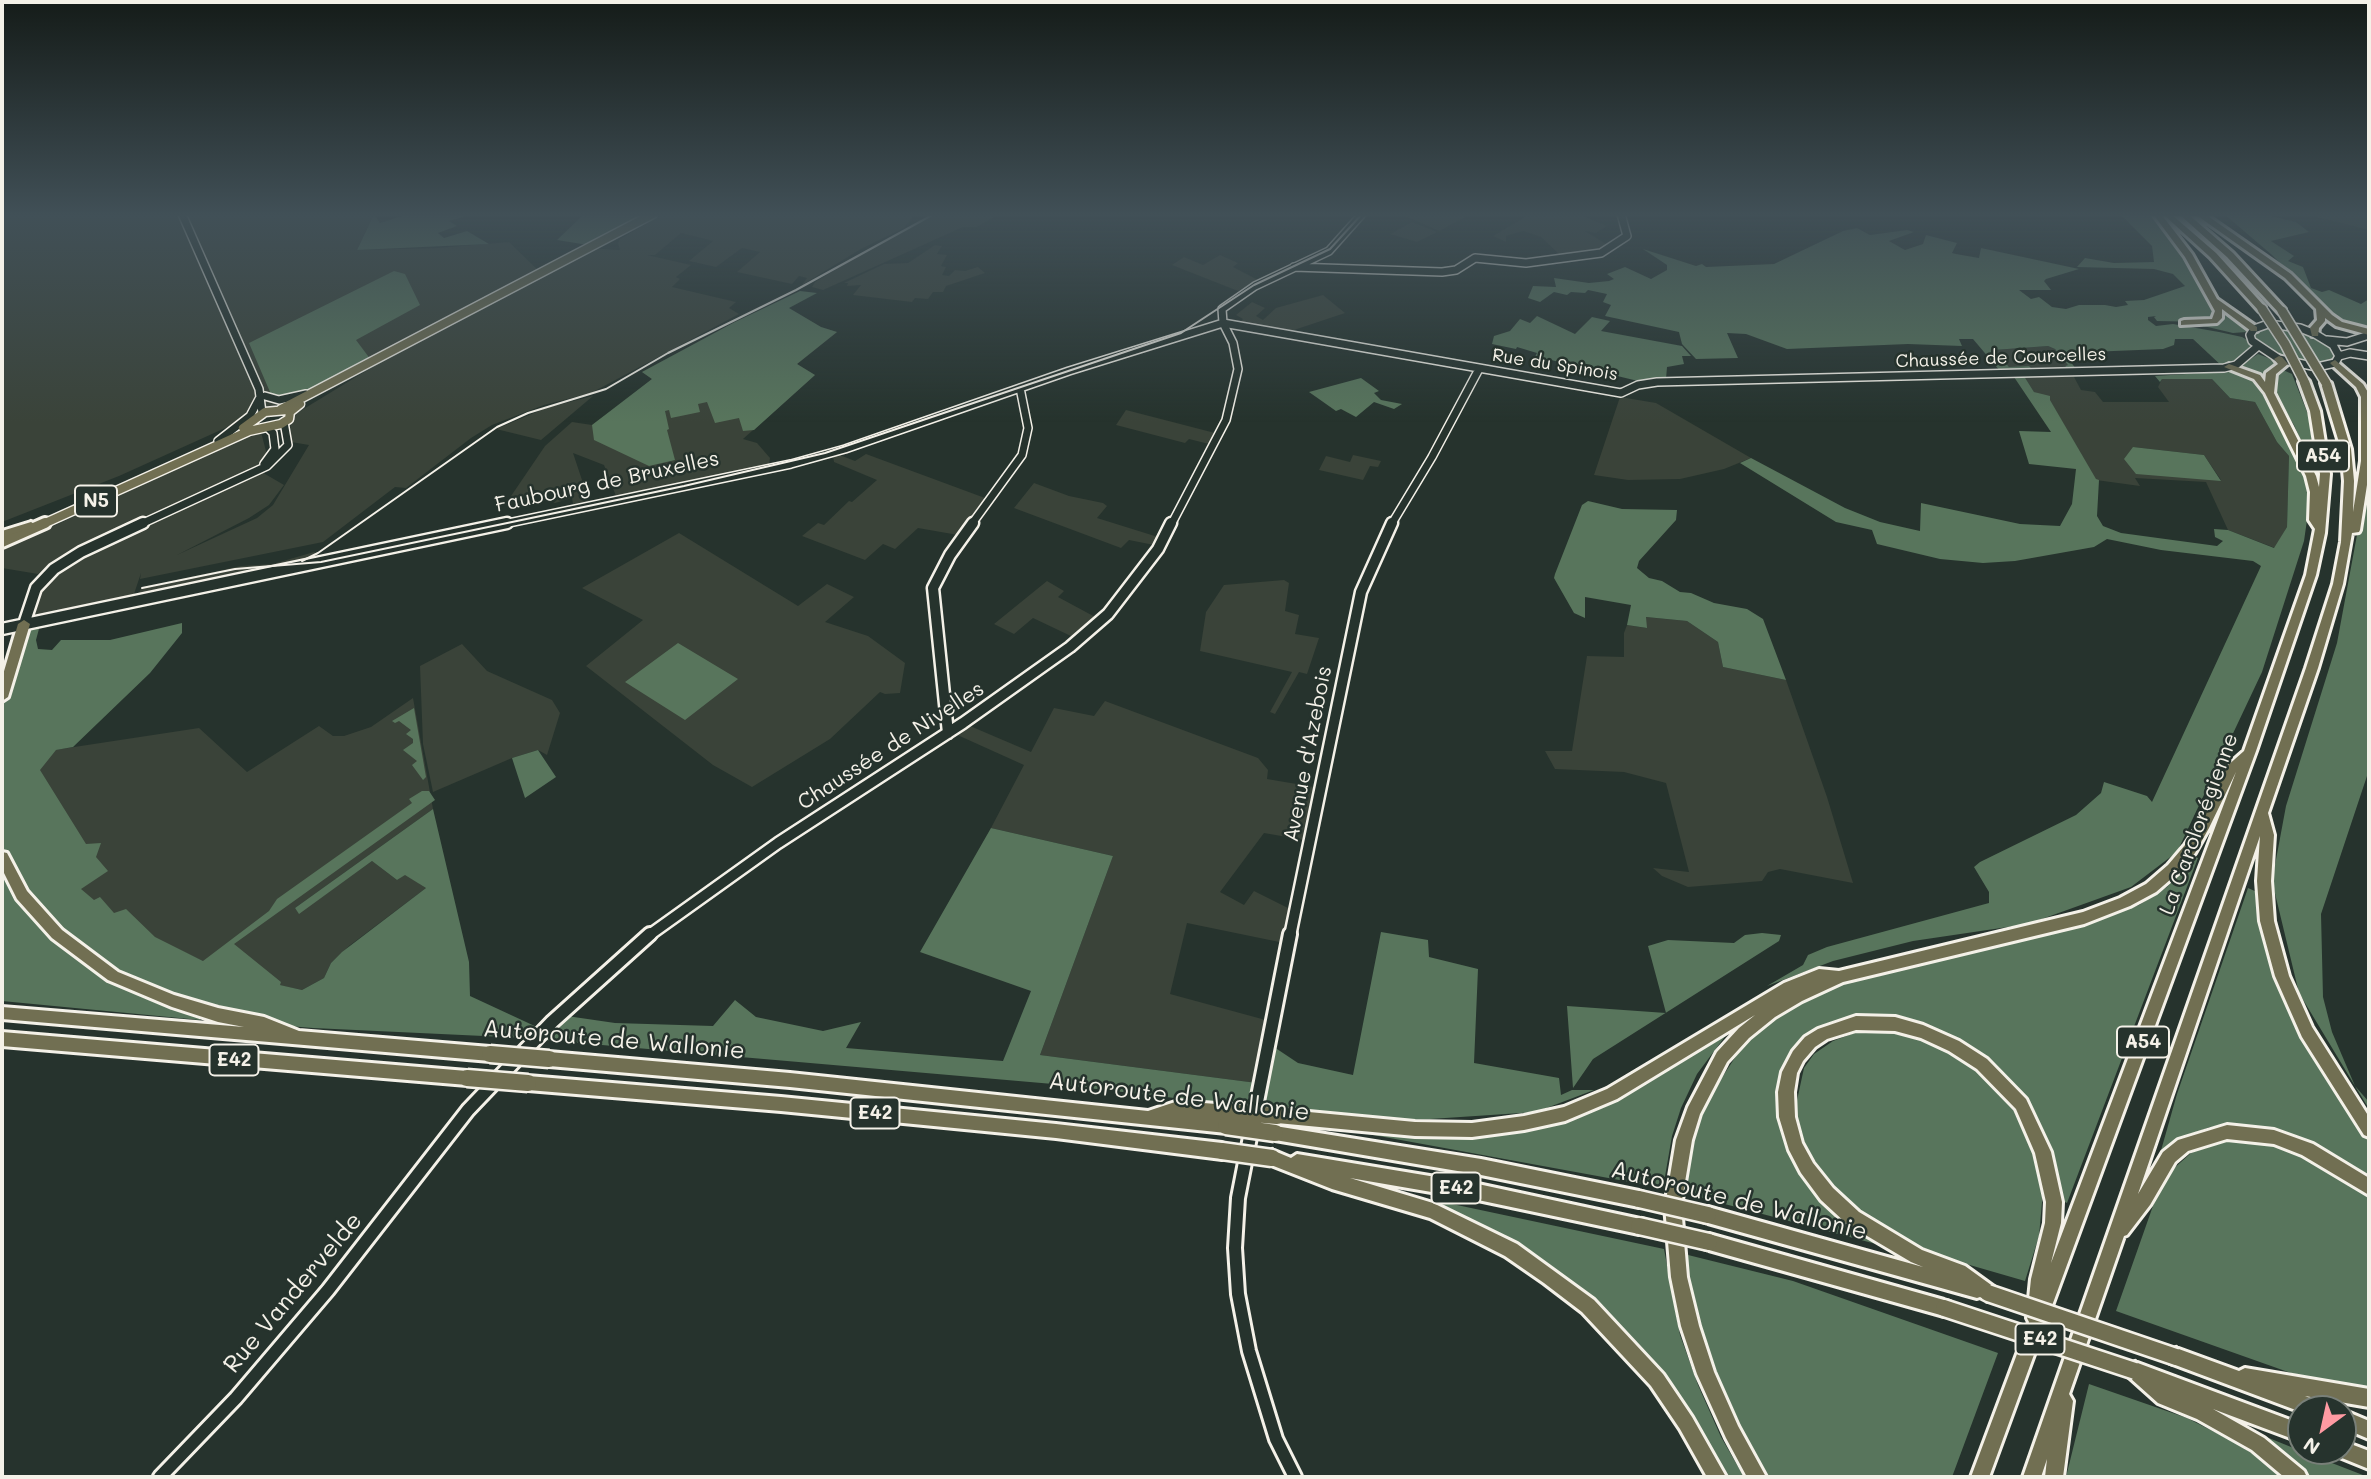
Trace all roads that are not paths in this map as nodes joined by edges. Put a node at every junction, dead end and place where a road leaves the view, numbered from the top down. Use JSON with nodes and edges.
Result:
{"nodes":[{"id":1,"x":212,"y":283,"type":"edge"},
{"id":2,"x":523,"y":283,"type":"edge"},
{"id":3,"x":1262,"y":283,"type":"edge"},
{"id":4,"x":2205,"y":283,"type":"edge"},
{"id":5,"x":2238,"y":283,"type":"edge"},
{"id":6,"x":2256,"y":283,"type":"edge"},
{"id":7,"x":2295,"y":283,"type":"edge"},
{"id":8,"x":2212,"y":296,"type":"junction"},
{"id":9,"x":2320,"y":308,"type":"junction"},
{"id":10,"x":2262,"y":309,"type":"joint"},
{"id":11,"x":2282,"y":311,"type":"joint"},
{"id":12,"x":1223,"y":323,"type":"junction"},
{"id":13,"x":2184,"y":323,"type":"dead end"},
{"id":14,"x":2254,"y":328,"type":"junction"},
{"id":15,"x":2315,"y":334,"type":"junction"},
{"id":16,"x":2369,"y":334,"type":"edge"},
{"id":17,"x":2326,"y":340,"type":"junction"},
{"id":18,"x":2257,"y":347,"type":"junction"},
{"id":19,"x":2249,"y":355,"type":"junction"},
{"id":20,"x":2369,"y":356,"type":"edge"},
{"id":21,"x":2274,"y":357,"type":"junction"},
{"id":22,"x":2337,"y":359,"type":"junction"},
{"id":23,"x":2229,"y":367,"type":"junction"},
{"id":24,"x":1479,"y":369,"type":"junction"},
{"id":25,"x":1750,"y":380,"type":"joint"},
{"id":26,"x":2304,"y":381,"type":"joint"},
{"id":27,"x":2326,"y":383,"type":"joint"},
{"id":28,"x":329,"y":386,"type":"junction"},
{"id":29,"x":1020,"y":388,"type":"junction"},
{"id":30,"x":2269,"y":393,"type":"junction"},
{"id":31,"x":261,"y":395,"type":"junction"},
{"id":32,"x":283,"y":410,"type":"junction"},
{"id":33,"x":262,"y":414,"type":"junction"},
{"id":34,"x":284,"y":422,"type":"junction"},
{"id":35,"x":261,"y":425,"type":"junction"},
{"id":36,"x":218,"y":441,"type":"junction"},
{"id":37,"x":259,"y":470,"type":"junction"},
{"id":38,"x":32,"y":525,"type":"joint"},
{"id":39,"x":2320,"y":533,"type":"junction"},
{"id":40,"x":2,"y":538,"type":"edge"},
{"id":41,"x":2346,"y":542,"type":"junction"},
{"id":42,"x":24,"y":624,"type":"junction"},
{"id":43,"x":2,"y":629,"type":"edge"},
{"id":44,"x":2,"y":697,"type":"edge"},
{"id":45,"x":948,"y":733,"type":"junction"},
{"id":46,"x":2250,"y":751,"type":"junction"},
{"id":47,"x":2262,"y":811,"type":"junction"},
{"id":48,"x":2,"y":857,"type":"edge"},
{"id":49,"x":1841,"y":976,"type":"junction"},
{"id":50,"x":2,"y":1013,"type":"edge"},
{"id":51,"x":2,"y":1039,"type":"edge"},
{"id":52,"x":307,"y":1040,"type":"junction"},
{"id":53,"x":1150,"y":1117,"type":"joint"},
{"id":54,"x":1227,"y":1119,"type":"joint"},
{"id":55,"x":1276,"y":1125,"type":"junction"},
{"id":56,"x":2369,"y":1130,"type":"edge"},
{"id":57,"x":453,"y":1131,"type":"joint"},
{"id":58,"x":1272,"y":1158,"type":"junction"},
{"id":59,"x":2369,"y":1187,"type":"edge"},
{"id":60,"x":1639,"y":1226,"type":"joint"},
{"id":61,"x":2114,"y":1237,"type":"junction"},
{"id":62,"x":1709,"y":1241,"type":"joint"},
{"id":63,"x":1957,"y":1277,"type":"junction"},
{"id":64,"x":2035,"y":1332,"type":"junction"},
{"id":65,"x":2228,"y":1375,"type":"junction"},
{"id":66,"x":2066,"y":1379,"type":"junction"},
{"id":67,"x":2166,"y":1390,"type":"junction"},
{"id":68,"x":2287,"y":1398,"type":"edge"},
{"id":69,"x":2369,"y":1398,"type":"edge"},
{"id":70,"x":2287,"y":1429,"type":"edge"},
{"id":71,"x":160,"y":1477,"type":"edge"},
{"id":72,"x":1296,"y":1477,"type":"edge"},
{"id":73,"x":1717,"y":1477,"type":"edge"},
{"id":74,"x":1757,"y":1477,"type":"edge"},
{"id":75,"x":1980,"y":1477,"type":"edge"},
{"id":76,"x":2032,"y":1477,"type":"edge"},
{"id":77,"x":2054,"y":1477,"type":"edge"},
{"id":78,"x":2298,"y":1477,"type":"edge"}],
"edges":[{"from":1,"to":31,"type":"main road"},
{"from":2,"to":28,"type":"main road","number":"N5"},
{"from":3,"to":12,"type":"main road","name":"Chaussée de Nivelles"},
{"from":4,"to":8,"type":"highway"},
{"from":5,"to":10,"type":"highway","name":"La Carolorégienne","number":"A54"},
{"from":6,"to":11,"type":"highway","number":"A54"},
{"from":7,"to":9,"type":"highway"},
{"from":8,"to":13,"type":"highway"},
{"from":8,"to":14,"type":"highway"},
{"from":9,"to":15,"type":"highway"},
{"from":9,"to":16,"type":"highway"},
{"from":10,"to":26,"type":"highway","name":"La Carolorégienne","number":"A54","bridge":true},
{"from":11,"to":27,"type":"highway","number":"A54","bridge":true},
{"from":12,"to":24,"type":"main road","name":"Faubourg de Bruxelles"},
{"from":12,"to":29,"type":"main road","name":"Faubourg de Bruxelles"},
{"from":12,"to":45,"type":"main road","name":"Chaussée de Nivelles"},
{"from":14,"to":15,"type":"main road"},
{"from":14,"to":18,"type":"main road"},
{"from":15,"to":17,"type":"main road"},
{"from":16,"to":17,"type":"main road"},
{"from":17,"to":22,"type":"main road"},
{"from":18,"to":19,"type":"main road","name":"Chaussée de Courcelles"},
{"from":18,"to":21,"type":"main road"},
{"from":19,"to":21,"type":"main road","name":"Chaussée de Courcelles"},
{"from":19,"to":23,"type":"main road","name":"Chaussée de Courcelles"},
{"from":20,"to":22,"type":"main road"},
{"from":21,"to":22,"type":"main road"},
{"from":21,"to":30,"type":"highway"},
{"from":22,"to":41,"type":"highway"},
{"from":23,"to":25,"type":"main road","name":"Chaussée de Courcelles"},
{"from":23,"to":30,"type":"highway"},
{"from":24,"to":25,"type":"main road","name":"Rue du Spinois"},
{"from":24,"to":72,"type":"main road","name":"Avenue d'Azebois"},
{"from":26,"to":39,"type":"highway","name":"La Carolorégienne","number":"A54"},
{"from":27,"to":41,"type":"highway","number":"A54"},
{"from":28,"to":31,"type":"main road"},
{"from":28,"to":32,"type":"main road","number":"N5"},
{"from":29,"to":42,"type":"main road","name":"Faubourg de Bruxelles"},
{"from":29,"to":45,"type":"main road"},
{"from":30,"to":39,"type":"highway"},
{"from":31,"to":32,"type":"main road"},
{"from":31,"to":33,"type":"main road"},
{"from":31,"to":36,"type":"main road"},
{"from":32,"to":33,"type":"main road","number":"N5"},
{"from":32,"to":34,"type":"main road"},
{"from":33,"to":35,"type":"main road","number":"N5"},
{"from":34,"to":35,"type":"main road","number":"N5"},
{"from":34,"to":37,"type":"main road"},
{"from":35,"to":36,"type":"main road","number":"N5"},
{"from":35,"to":37,"type":"main road"},
{"from":35,"to":40,"type":"main road","number":"N5"},
{"from":36,"to":38,"type":"main road","number":"N5"},
{"from":37,"to":42,"type":"main road"},
{"from":38,"to":40,"type":"highway"},
{"from":39,"to":46,"type":"highway","name":"La Carolorégienne","number":"A54"},
{"from":41,"to":47,"type":"highway","number":"A54"},
{"from":42,"to":43,"type":"main road","name":"Faubourg de Bruxelles"},
{"from":42,"to":44,"type":"highway"},
{"from":45,"to":57,"type":"main road","name":"Chaussée de Nivelles"},
{"from":46,"to":49,"type":"highway"},
{"from":46,"to":64,"type":"highway","name":"La Carolorégienne","number":"A54"},
{"from":47,"to":56,"type":"highway"},
{"from":47,"to":61,"type":"highway","number":"A54"},
{"from":48,"to":52,"type":"highway"},
{"from":49,"to":55,"type":"highway"},
{"from":49,"to":74,"type":"highway"},
{"from":50,"to":52,"type":"highway","name":"Autoroute de Wallonie","number":"E42"},
{"from":51,"to":58,"type":"highway","number":"E42","bridge":true},
{"from":52,"to":53,"type":"highway","name":"Autoroute de Wallonie","number":"E42","bridge":true},
{"from":53,"to":54,"type":"highway","name":"Autoroute de Wallonie","number":"E42"},
{"from":54,"to":55,"type":"highway","name":"Autoroute de Wallonie","number":"E42","bridge":true},
{"from":55,"to":63,"type":"highway","name":"Autoroute de Wallonie","number":"E42","bridge":true},
{"from":57,"to":71,"type":"main road","name":"Rue Vandervelde"},
{"from":58,"to":60,"type":"highway","number":"E42"},
{"from":58,"to":73,"type":"highway"},
{"from":59,"to":61,"type":"highway"},
{"from":60,"to":62,"type":"highway","number":"E42","bridge":true},
{"from":61,"to":66,"type":"highway","number":"A54"},
{"from":62,"to":67,"type":"highway","number":"E42","bridge":true},
{"from":63,"to":64,"type":"highway"},
{"from":63,"to":65,"type":"highway","name":"Autoroute de Wallonie","number":"E42","bridge":true},
{"from":64,"to":75,"type":"highway","name":"La Carolorégienne","number":"A54"},
{"from":65,"to":68,"type":"highway","name":"Autoroute de Wallonie","number":"E42"},
{"from":65,"to":69,"type":"highway"},
{"from":66,"to":76,"type":"highway","number":"A54"},
{"from":66,"to":77,"type":"highway"},
{"from":67,"to":70,"type":"highway"},
{"from":67,"to":78,"type":"highway"}]}
